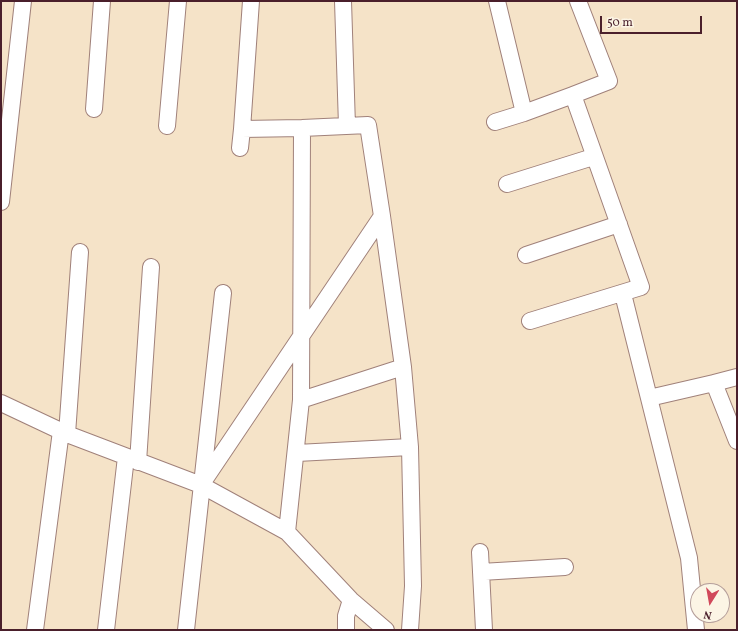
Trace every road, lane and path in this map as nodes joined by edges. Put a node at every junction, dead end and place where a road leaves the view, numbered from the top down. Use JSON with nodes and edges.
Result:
{"nodes":[{"id":1,"x":23,"y":1,"type":"edge"},
{"id":2,"x":36,"y":1,"type":"edge"},
{"id":3,"x":102,"y":1,"type":"edge"},
{"id":4,"x":178,"y":1,"type":"edge"},
{"id":5,"x":251,"y":1,"type":"edge"},
{"id":6,"x":342,"y":1,"type":"edge"},
{"id":7,"x":496,"y":1,"type":"edge"},
{"id":8,"x":578,"y":1,"type":"edge"},
{"id":9,"x":22,"y":19,"type":"junction"},
{"id":10,"x":573,"y":96,"type":"junction"},
{"id":11,"x":94,"y":109,"type":"dead end"},
{"id":12,"x":524,"y":113,"type":"junction"},
{"id":13,"x":495,"y":122,"type":"dead end"},
{"id":14,"x":167,"y":126,"type":"dead end"},
{"id":15,"x":347,"y":126,"type":"junction"},
{"id":16,"x":302,"y":128,"type":"junction"},
{"id":17,"x":242,"y":129,"type":"junction"},
{"id":18,"x":240,"y":148,"type":"dead end"},
{"id":19,"x":593,"y":157,"type":"junction"},
{"id":20,"x":507,"y":184,"type":"dead end"},
{"id":21,"x":1,"y":202,"type":"edge"},
{"id":22,"x":382,"y":216,"type":"junction"},
{"id":23,"x":619,"y":224,"type":"junction"},
{"id":24,"x":80,"y":252,"type":"dead end"},
{"id":25,"x":526,"y":255,"type":"dead end"},
{"id":26,"x":151,"y":267,"type":"dead end"},
{"id":27,"x":223,"y":293,"type":"dead end"},
{"id":28,"x":623,"y":294,"type":"junction"},
{"id":29,"x":530,"y":321,"type":"dead end"},
{"id":30,"x":301,"y":337,"type":"junction"},
{"id":31,"x":402,"y":367,"type":"junction"},
{"id":32,"x":737,"y":377,"type":"edge"},
{"id":33,"x":714,"y":383,"type":"junction"},
{"id":34,"x":649,"y":398,"type":"junction"},
{"id":35,"x":301,"y":400,"type":"junction"},
{"id":36,"x":1,"y":403,"type":"edge"},
{"id":37,"x":64,"y":432,"type":"junction"},
{"id":38,"x":737,"y":441,"type":"edge"},
{"id":39,"x":410,"y":447,"type":"junction"},
{"id":40,"x":297,"y":454,"type":"junction"},
{"id":41,"x":132,"y":459,"type":"junction"},
{"id":42,"x":201,"y":485,"type":"junction"},
{"id":43,"x":287,"y":532,"type":"junction"},
{"id":44,"x":480,"y":552,"type":"dead end"},
{"id":45,"x":565,"y":568,"type":"dead end"},
{"id":46,"x":481,"y":572,"type":"junction"},
{"id":47,"x":351,"y":600,"type":"junction"},
{"id":48,"x":35,"y":630,"type":"edge"},
{"id":49,"x":106,"y":630,"type":"edge"},
{"id":50,"x":186,"y":630,"type":"edge"},
{"id":51,"x":346,"y":630,"type":"edge"},
{"id":52,"x":386,"y":630,"type":"edge"},
{"id":53,"x":410,"y":630,"type":"edge"},
{"id":54,"x":484,"y":630,"type":"edge"},
{"id":55,"x":696,"y":630,"type":"edge"}],
"edges":[{"from":1,"to":9,"type":"street"},
{"from":2,"to":9,"type":"street"},
{"from":3,"to":11,"type":"street"},
{"from":4,"to":14,"type":"street"},
{"from":5,"to":17,"type":"street"},
{"from":6,"to":15,"type":"street"},
{"from":7,"to":12,"type":"street"},
{"from":8,"to":10,"type":"street"},
{"from":9,"to":21,"type":"street"},
{"from":10,"to":12,"type":"street"},
{"from":10,"to":19,"type":"street"},
{"from":12,"to":13,"type":"street"},
{"from":15,"to":16,"type":"street"},
{"from":15,"to":22,"type":"street"},
{"from":16,"to":17,"type":"street"},
{"from":16,"to":30,"type":"street"},
{"from":17,"to":18,"type":"street"},
{"from":19,"to":20,"type":"street"},
{"from":19,"to":23,"type":"street"},
{"from":22,"to":30,"type":"street"},
{"from":22,"to":31,"type":"street"},
{"from":23,"to":25,"type":"street"},
{"from":23,"to":28,"type":"street"},
{"from":24,"to":37,"type":"street"},
{"from":26,"to":41,"type":"street"},
{"from":27,"to":42,"type":"street"},
{"from":28,"to":29,"type":"street"},
{"from":28,"to":34,"type":"street"},
{"from":30,"to":35,"type":"street"},
{"from":30,"to":42,"type":"street"},
{"from":31,"to":35,"type":"street"},
{"from":31,"to":39,"type":"street"},
{"from":32,"to":33,"type":"street"},
{"from":33,"to":34,"type":"street"},
{"from":33,"to":38,"type":"street"},
{"from":34,"to":55,"type":"street"},
{"from":35,"to":40,"type":"street"},
{"from":36,"to":37,"type":"street"},
{"from":37,"to":41,"type":"street"},
{"from":37,"to":48,"type":"street"},
{"from":39,"to":40,"type":"street"},
{"from":39,"to":53,"type":"street"},
{"from":40,"to":43,"type":"street"},
{"from":41,"to":42,"type":"street"},
{"from":41,"to":49,"type":"street"},
{"from":42,"to":43,"type":"street"},
{"from":42,"to":50,"type":"street"},
{"from":43,"to":47,"type":"street"},
{"from":44,"to":46,"type":"street"},
{"from":45,"to":46,"type":"street"},
{"from":46,"to":54,"type":"street"},
{"from":47,"to":51,"type":"street"},
{"from":47,"to":52,"type":"street"}]}
